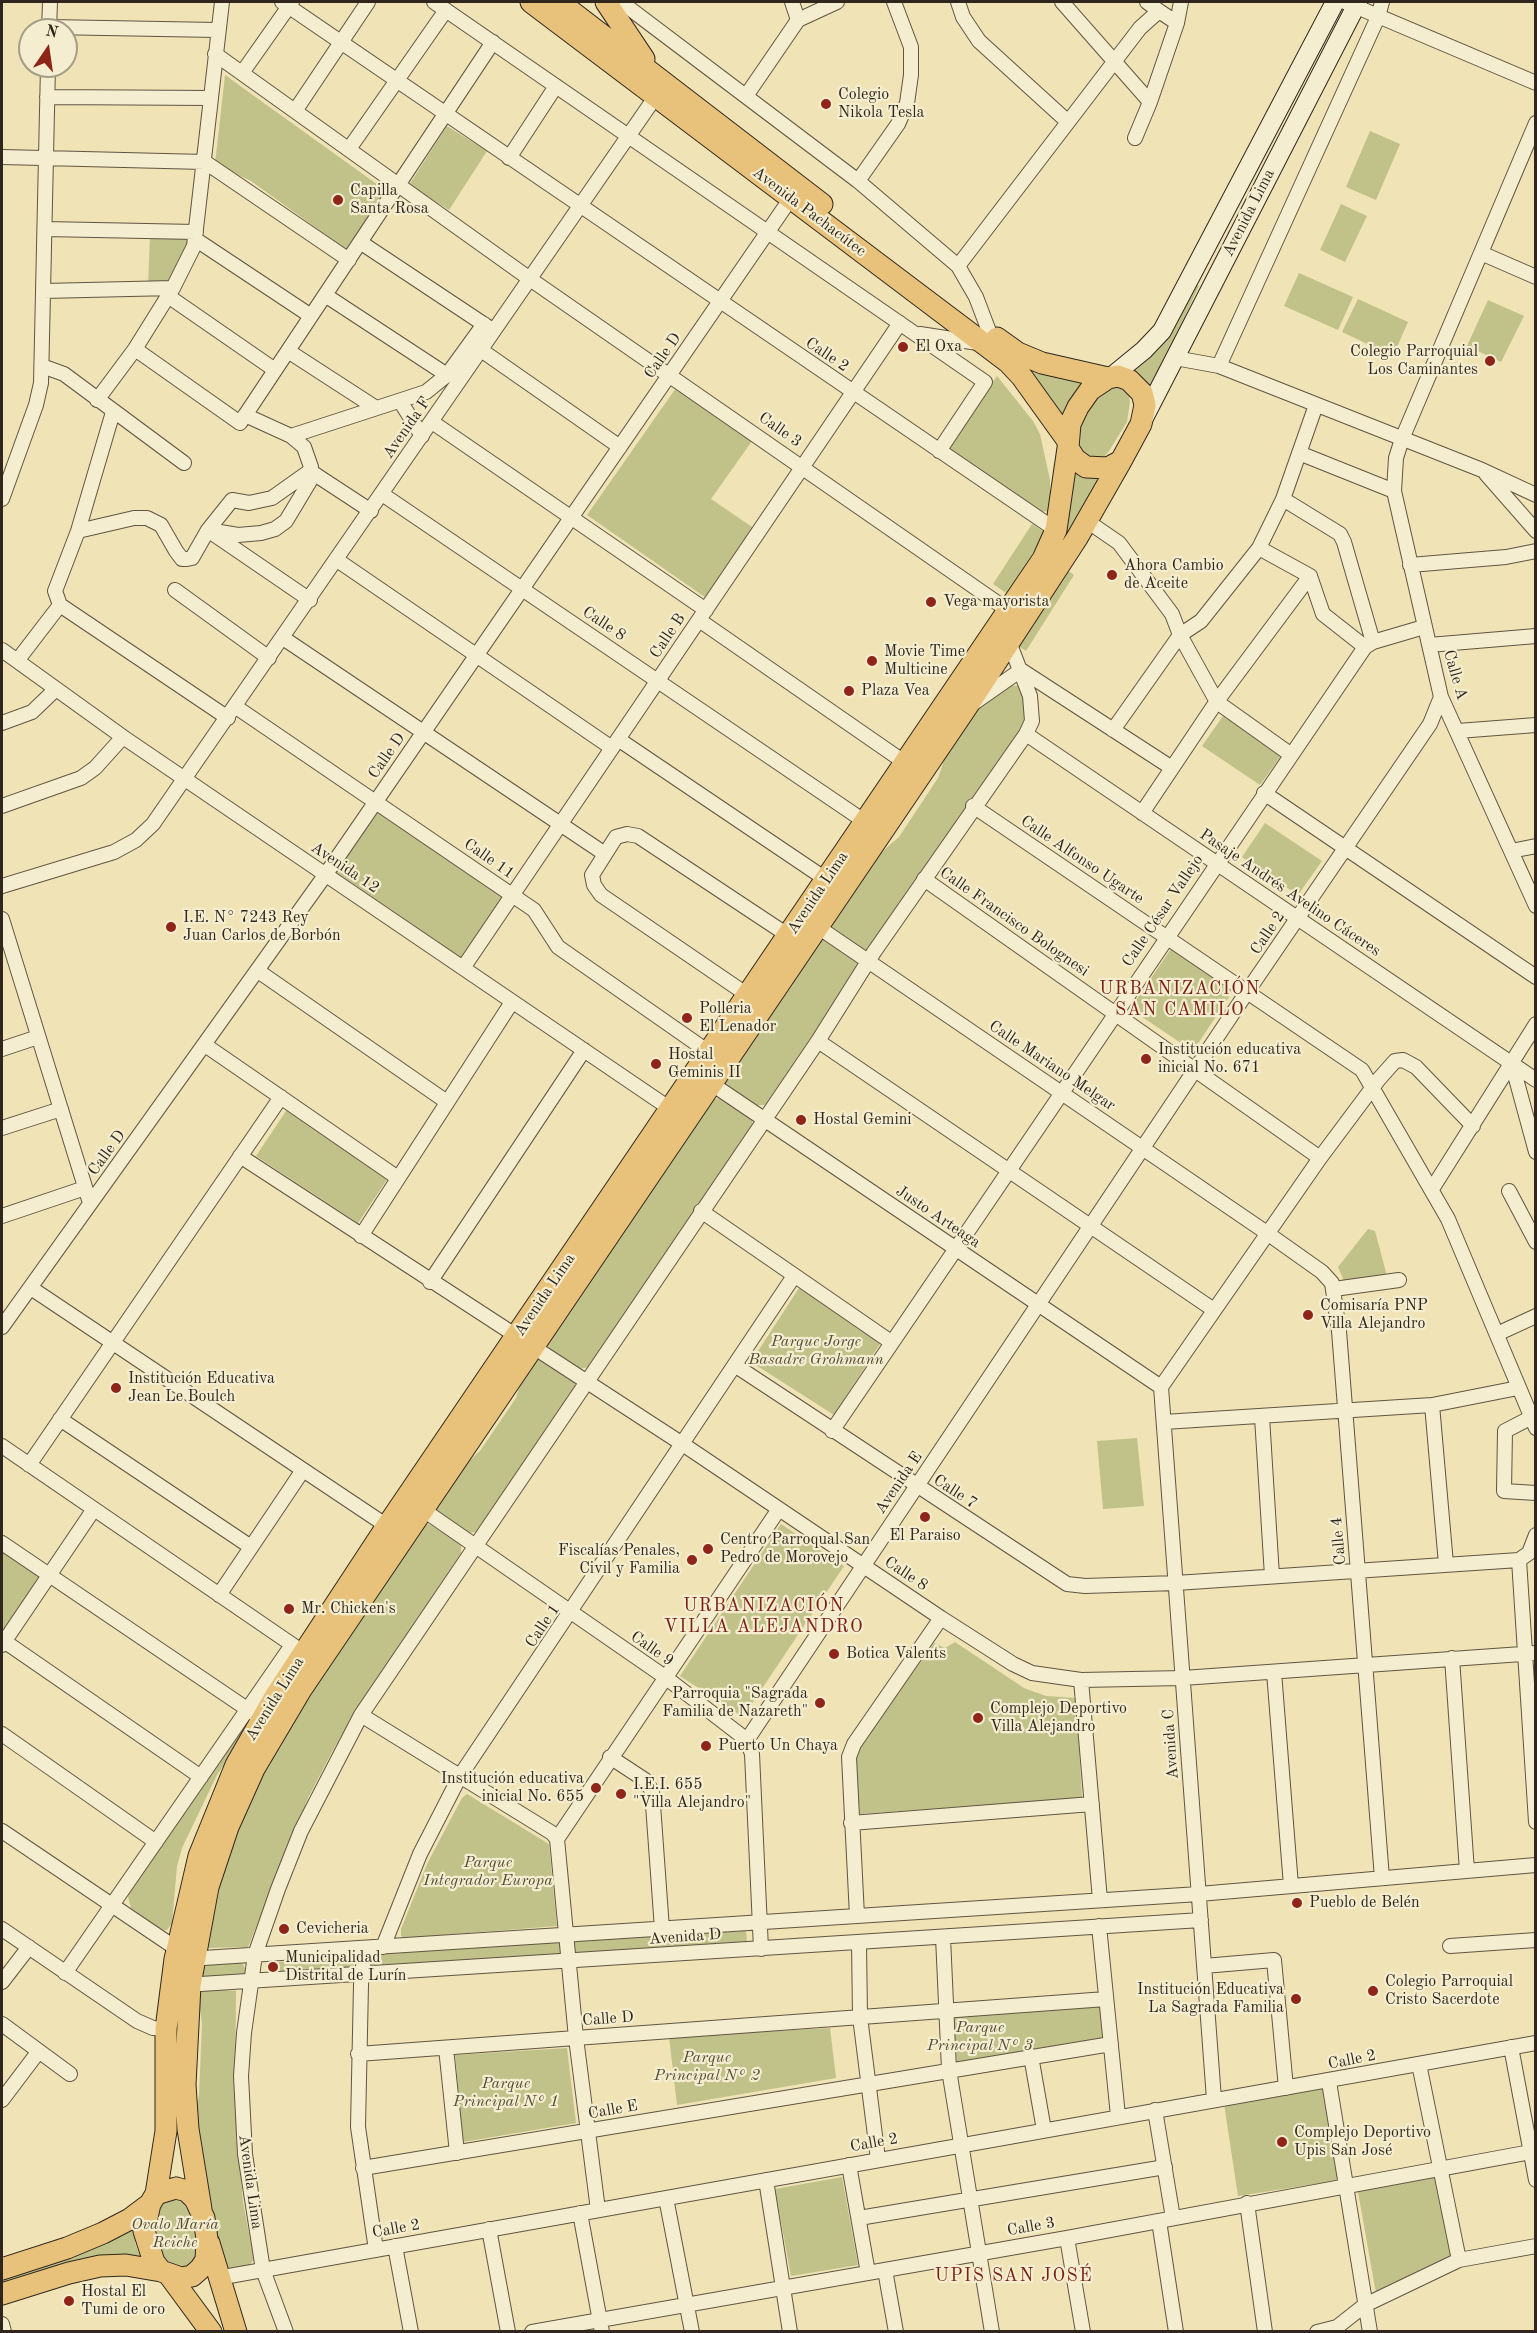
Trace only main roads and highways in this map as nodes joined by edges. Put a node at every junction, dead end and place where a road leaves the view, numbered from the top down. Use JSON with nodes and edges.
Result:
{"nodes":[{"id":1,"x":531,"y":2,"type":"edge"},
{"id":2,"x":559,"y":2,"type":"edge"},
{"id":3,"x":606,"y":2,"type":"edge"},
{"id":4,"x":1335,"y":2,"type":"edge"},
{"id":5,"x":1352,"y":3,"type":"edge"},
{"id":6,"x":652,"y":72,"type":"junction"},
{"id":7,"x":986,"y":339,"type":"junction"},
{"id":8,"x":1109,"y":378,"type":"junction"},
{"id":9,"x":1141,"y":424,"type":"junction"},
{"id":10,"x":1068,"y":444,"type":"junction"},
{"id":11,"x":1121,"y":461,"type":"junction"},
{"id":12,"x":704,"y":1078,"type":"junction"},
{"id":13,"x":525,"y":1343,"type":"junction"},
{"id":14,"x":182,"y":1956,"type":"junction"},
{"id":15,"x":180,"y":1986,"type":"junction"},
{"id":16,"x":153,"y":2199,"type":"junction"},
{"id":17,"x":201,"y":2209,"type":"junction"},
{"id":18,"x":207,"y":2239,"type":"junction"},
{"id":19,"x":2,"y":2269,"type":"edge"},
{"id":20,"x":165,"y":2273,"type":"junction"},
{"id":21,"x":2,"y":2294,"type":"edge"},
{"id":22,"x":211,"y":2331,"type":"edge"},
{"id":23,"x":236,"y":2331,"type":"edge"}],
"edges":[{"from":1,"to":7,"type":"main road","name":"Avenida Pachacútec"},
{"from":2,"to":6,"type":"main road","name":"Avenida Pachacútec"},
{"from":3,"to":6,"type":"main road"},
{"from":4,"to":8,"type":"main road","name":"Avenida Lima"},
{"from":5,"to":9,"type":"main road","name":"Avenida Lima"},
{"from":6,"to":7,"type":"main road","name":"Avenida Pachacútec"},
{"from":7,"to":8,"type":"main road","name":"Avenida Pachacútec"},
{"from":7,"to":10,"type":"main road","name":"Avenida Pachacútec"},
{"from":8,"to":9,"type":"main road"},
{"from":8,"to":10,"type":"main road"},
{"from":9,"to":11,"type":"main road"},
{"from":10,"to":11,"type":"main road"},
{"from":10,"to":12,"type":"main road","name":"Avenida Lima"},
{"from":11,"to":12,"type":"main road","name":"Avenida Lima"},
{"from":12,"to":13,"type":"main road","name":"Avenida Lima"},
{"from":12,"to":13,"type":"main road","name":"Avenida Lima"},
{"from":13,"to":14,"type":"main road","name":"Avenida Lima"},
{"from":13,"to":14,"type":"main road","name":"Avenida Lima"},
{"from":14,"to":15,"type":"main road","name":"Avenida Lima"},
{"from":15,"to":16,"type":"main road","name":"Avenida Lima"},
{"from":15,"to":17,"type":"main road","name":"Avenida Lima"},
{"from":16,"to":17,"type":"main road"},
{"from":16,"to":19,"type":"main road"},
{"from":16,"to":20,"type":"main road"},
{"from":17,"to":18,"type":"main road"},
{"from":18,"to":20,"type":"main road"},
{"from":18,"to":23,"type":"main road"},
{"from":20,"to":21,"type":"main road"},
{"from":20,"to":22,"type":"main road"}]}
